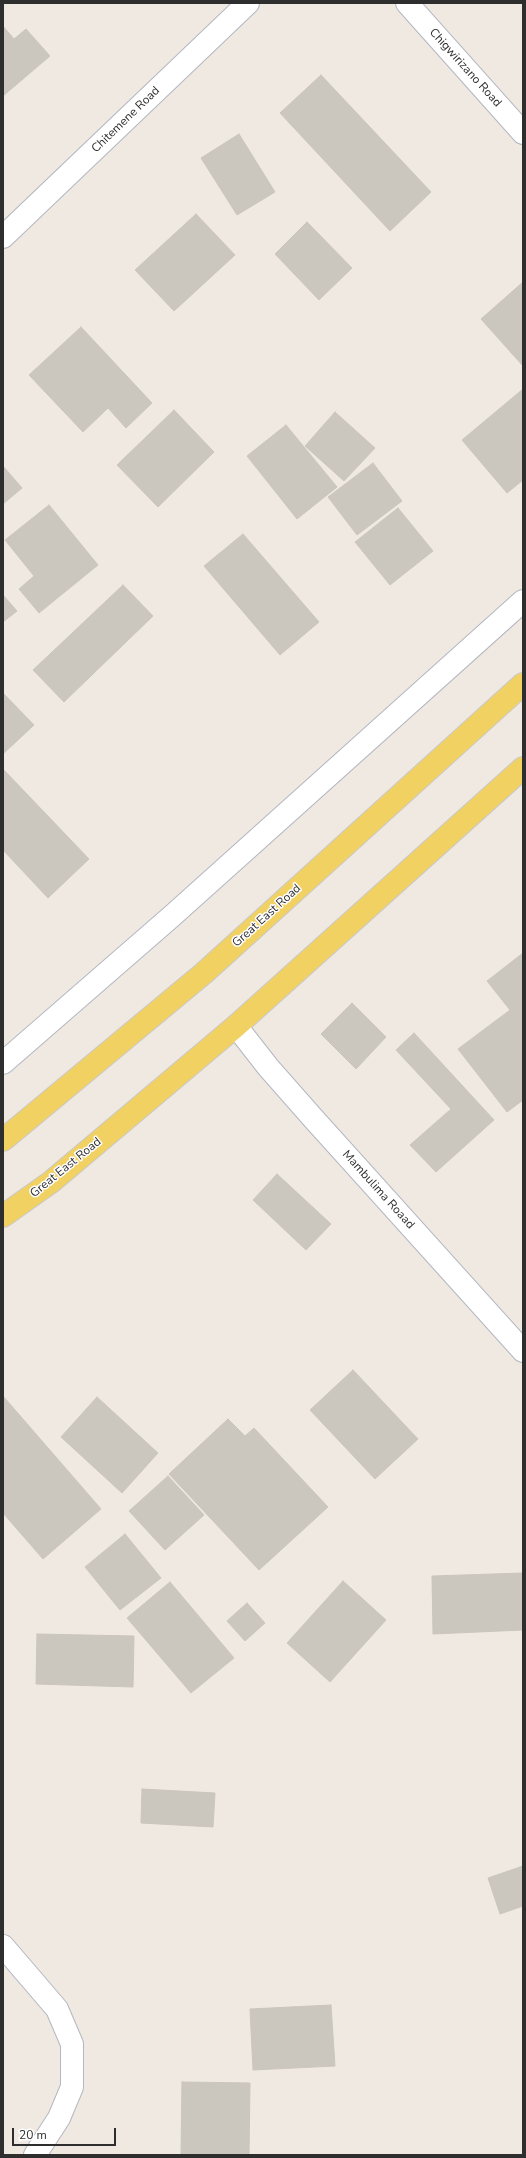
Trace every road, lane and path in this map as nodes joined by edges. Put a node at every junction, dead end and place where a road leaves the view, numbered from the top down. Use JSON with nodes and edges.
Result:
{"nodes":[{"id":1,"x":248,"y":3,"type":"edge"},
{"id":2,"x":407,"y":3,"type":"edge"},
{"id":3,"x":523,"y":133,"type":"edge"},
{"id":4,"x":3,"y":237,"type":"edge"},
{"id":5,"x":523,"y":600,"type":"edge"},
{"id":6,"x":523,"y":684,"type":"edge"},
{"id":7,"x":523,"y":768,"type":"edge"},
{"id":8,"x":236,"y":1026,"type":"junction"},
{"id":9,"x":3,"y":1063,"type":"edge"},
{"id":10,"x":3,"y":1140,"type":"edge"},
{"id":11,"x":3,"y":1216,"type":"edge"},
{"id":12,"x":523,"y":1351,"type":"edge"},
{"id":13,"x":3,"y":1946,"type":"edge"},
{"id":14,"x":35,"y":2155,"type":"edge"}],
"edges":[{"from":1,"to":4,"type":"street","name":"Chitemene Road"},
{"from":2,"to":3,"type":"street","name":"Chigwirizano Road"},
{"from":5,"to":9,"type":"street"},
{"from":6,"to":10,"type":"main road","name":"Great East Road"},
{"from":7,"to":8,"type":"main road","name":"Great East Road"},
{"from":8,"to":11,"type":"main road","name":"Great East Road"},
{"from":8,"to":12,"type":"street","name":"Mambulima Roaad"},
{"from":13,"to":14,"type":"street"}]}
